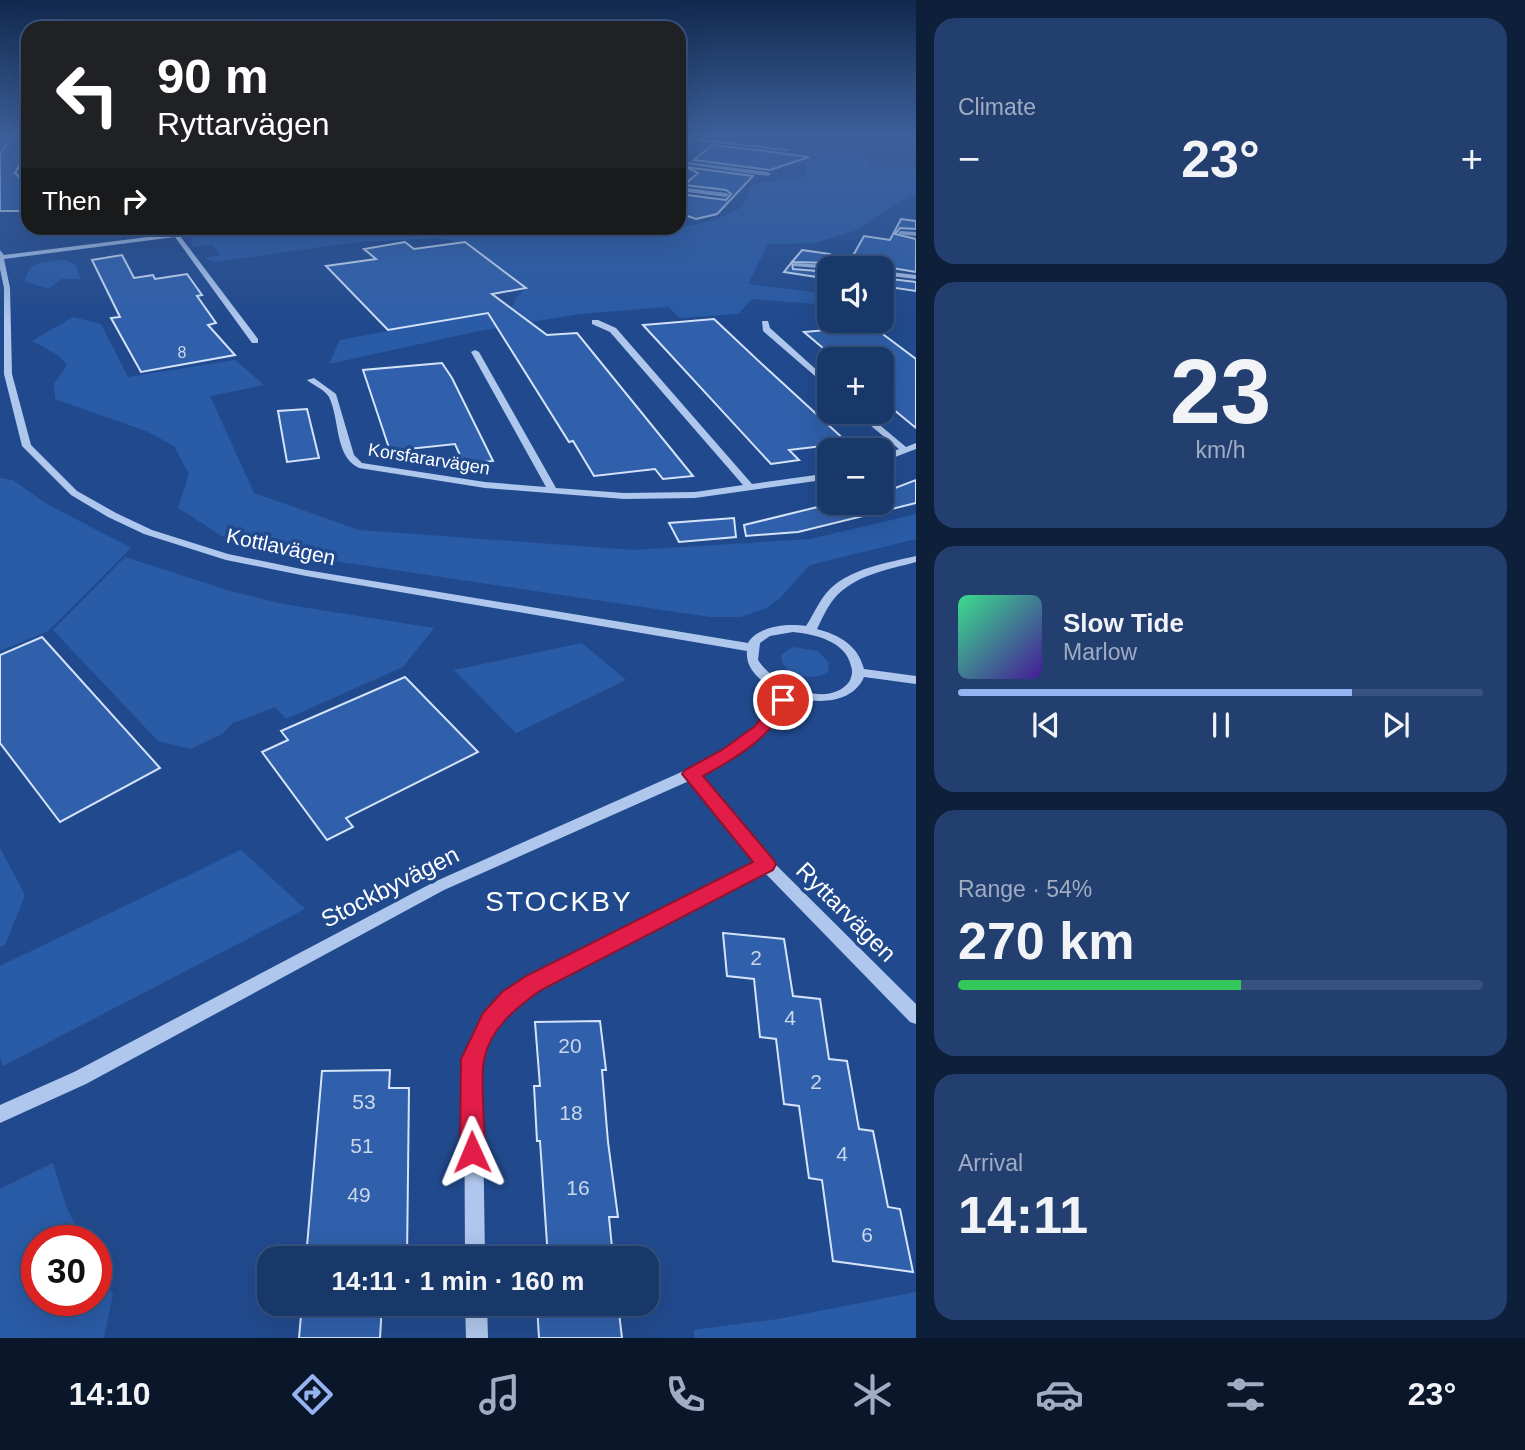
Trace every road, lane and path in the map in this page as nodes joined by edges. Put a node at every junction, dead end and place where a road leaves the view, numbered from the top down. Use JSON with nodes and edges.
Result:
{"nodes":[{"id":1,"x":900,"y":233,"type":"dead end"},
{"id":2,"x":916,"y":234,"type":"edge"},
{"id":3,"x":168,"y":235,"type":"edge"},
{"id":4,"x":178,"y":235,"type":"edge"},
{"id":5,"x":1,"y":254,"type":"edge"},
{"id":6,"x":795,"y":265,"type":"dead end"},
{"id":7,"x":817,"y":266,"type":"edge"},
{"id":8,"x":894,"y":274,"type":"edge"},
{"id":9,"x":916,"y":277,"type":"edge"},
{"id":10,"x":595,"y":321,"type":"dead end"},
{"id":11,"x":765,"y":323,"type":"dead end"},
{"id":12,"x":255,"y":341,"type":"dead end"},
{"id":13,"x":475,"y":352,"type":"dead end"},
{"id":14,"x":817,"y":375,"type":"edge"},
{"id":15,"x":311,"y":380,"type":"dead end"},
{"id":16,"x":873,"y":424,"type":"edge"},
{"id":17,"x":916,"y":446,"type":"edge"},
{"id":18,"x":905,"y":450,"type":"junction"},
{"id":19,"x":894,"y":454,"type":"edge"},
{"id":20,"x":817,"y":478,"type":"edge"},
{"id":21,"x":750,"y":488,"type":"junction"},
{"id":22,"x":553,"y":491,"type":"junction"},
{"id":23,"x":916,"y":559,"type":"edge"},
{"id":24,"x":810,"y":630,"type":"junction"},
{"id":25,"x":752,"y":648,"type":"junction"},
{"id":26,"x":859,"y":671,"type":"junction"},
{"id":27,"x":916,"y":680,"type":"edge"},
{"id":28,"x":784,"y":689,"type":"junction"},
{"id":29,"x":691,"y":774,"type":"junction"},
{"id":30,"x":766,"y":864,"type":"junction"},
{"id":31,"x":916,"y":1016,"type":"edge"},
{"id":32,"x":0,"y":1114,"type":"edge"},
{"id":33,"x":475,"y":1246,"type":"edge"},
{"id":34,"x":476,"y":1316,"type":"edge"},
{"id":35,"x":477,"y":1338,"type":"edge"}],
"edges":[{"from":1,"to":2,"type":"street"},
{"from":3,"to":5,"type":"street"},
{"from":4,"to":12,"type":"street"},
{"from":5,"to":25,"type":"street","name":"Kottlavägen"},
{"from":6,"to":7,"type":"street"},
{"from":8,"to":9,"type":"street"},
{"from":10,"to":21,"type":"street"},
{"from":11,"to":14,"type":"street"},
{"from":13,"to":22,"type":"street"},
{"from":15,"to":22,"type":"street","name":"Korsfararvägen"},
{"from":16,"to":18,"type":"street"},
{"from":17,"to":18,"type":"street"},
{"from":18,"to":19,"type":"street"},
{"from":20,"to":21,"type":"street","name":"Korsfararvägen"},
{"from":21,"to":22,"type":"street","name":"Korsfararvägen"},
{"from":23,"to":24,"type":"street"},
{"from":24,"to":25,"type":"street"},
{"from":24,"to":26,"type":"street"},
{"from":25,"to":28,"type":"street"},
{"from":26,"to":27,"type":"street"},
{"from":26,"to":28,"type":"street"},
{"from":28,"to":29,"type":"street","name":"Stockbyvägen"},
{"from":29,"to":30,"type":"street","name":"Ryttarvägen"},
{"from":29,"to":32,"type":"street","name":"Stockbyvägen"},
{"from":30,"to":31,"type":"street","name":"Ryttarvägen"},
{"from":30,"to":33,"type":"street"},
{"from":34,"to":35,"type":"street"}]}
